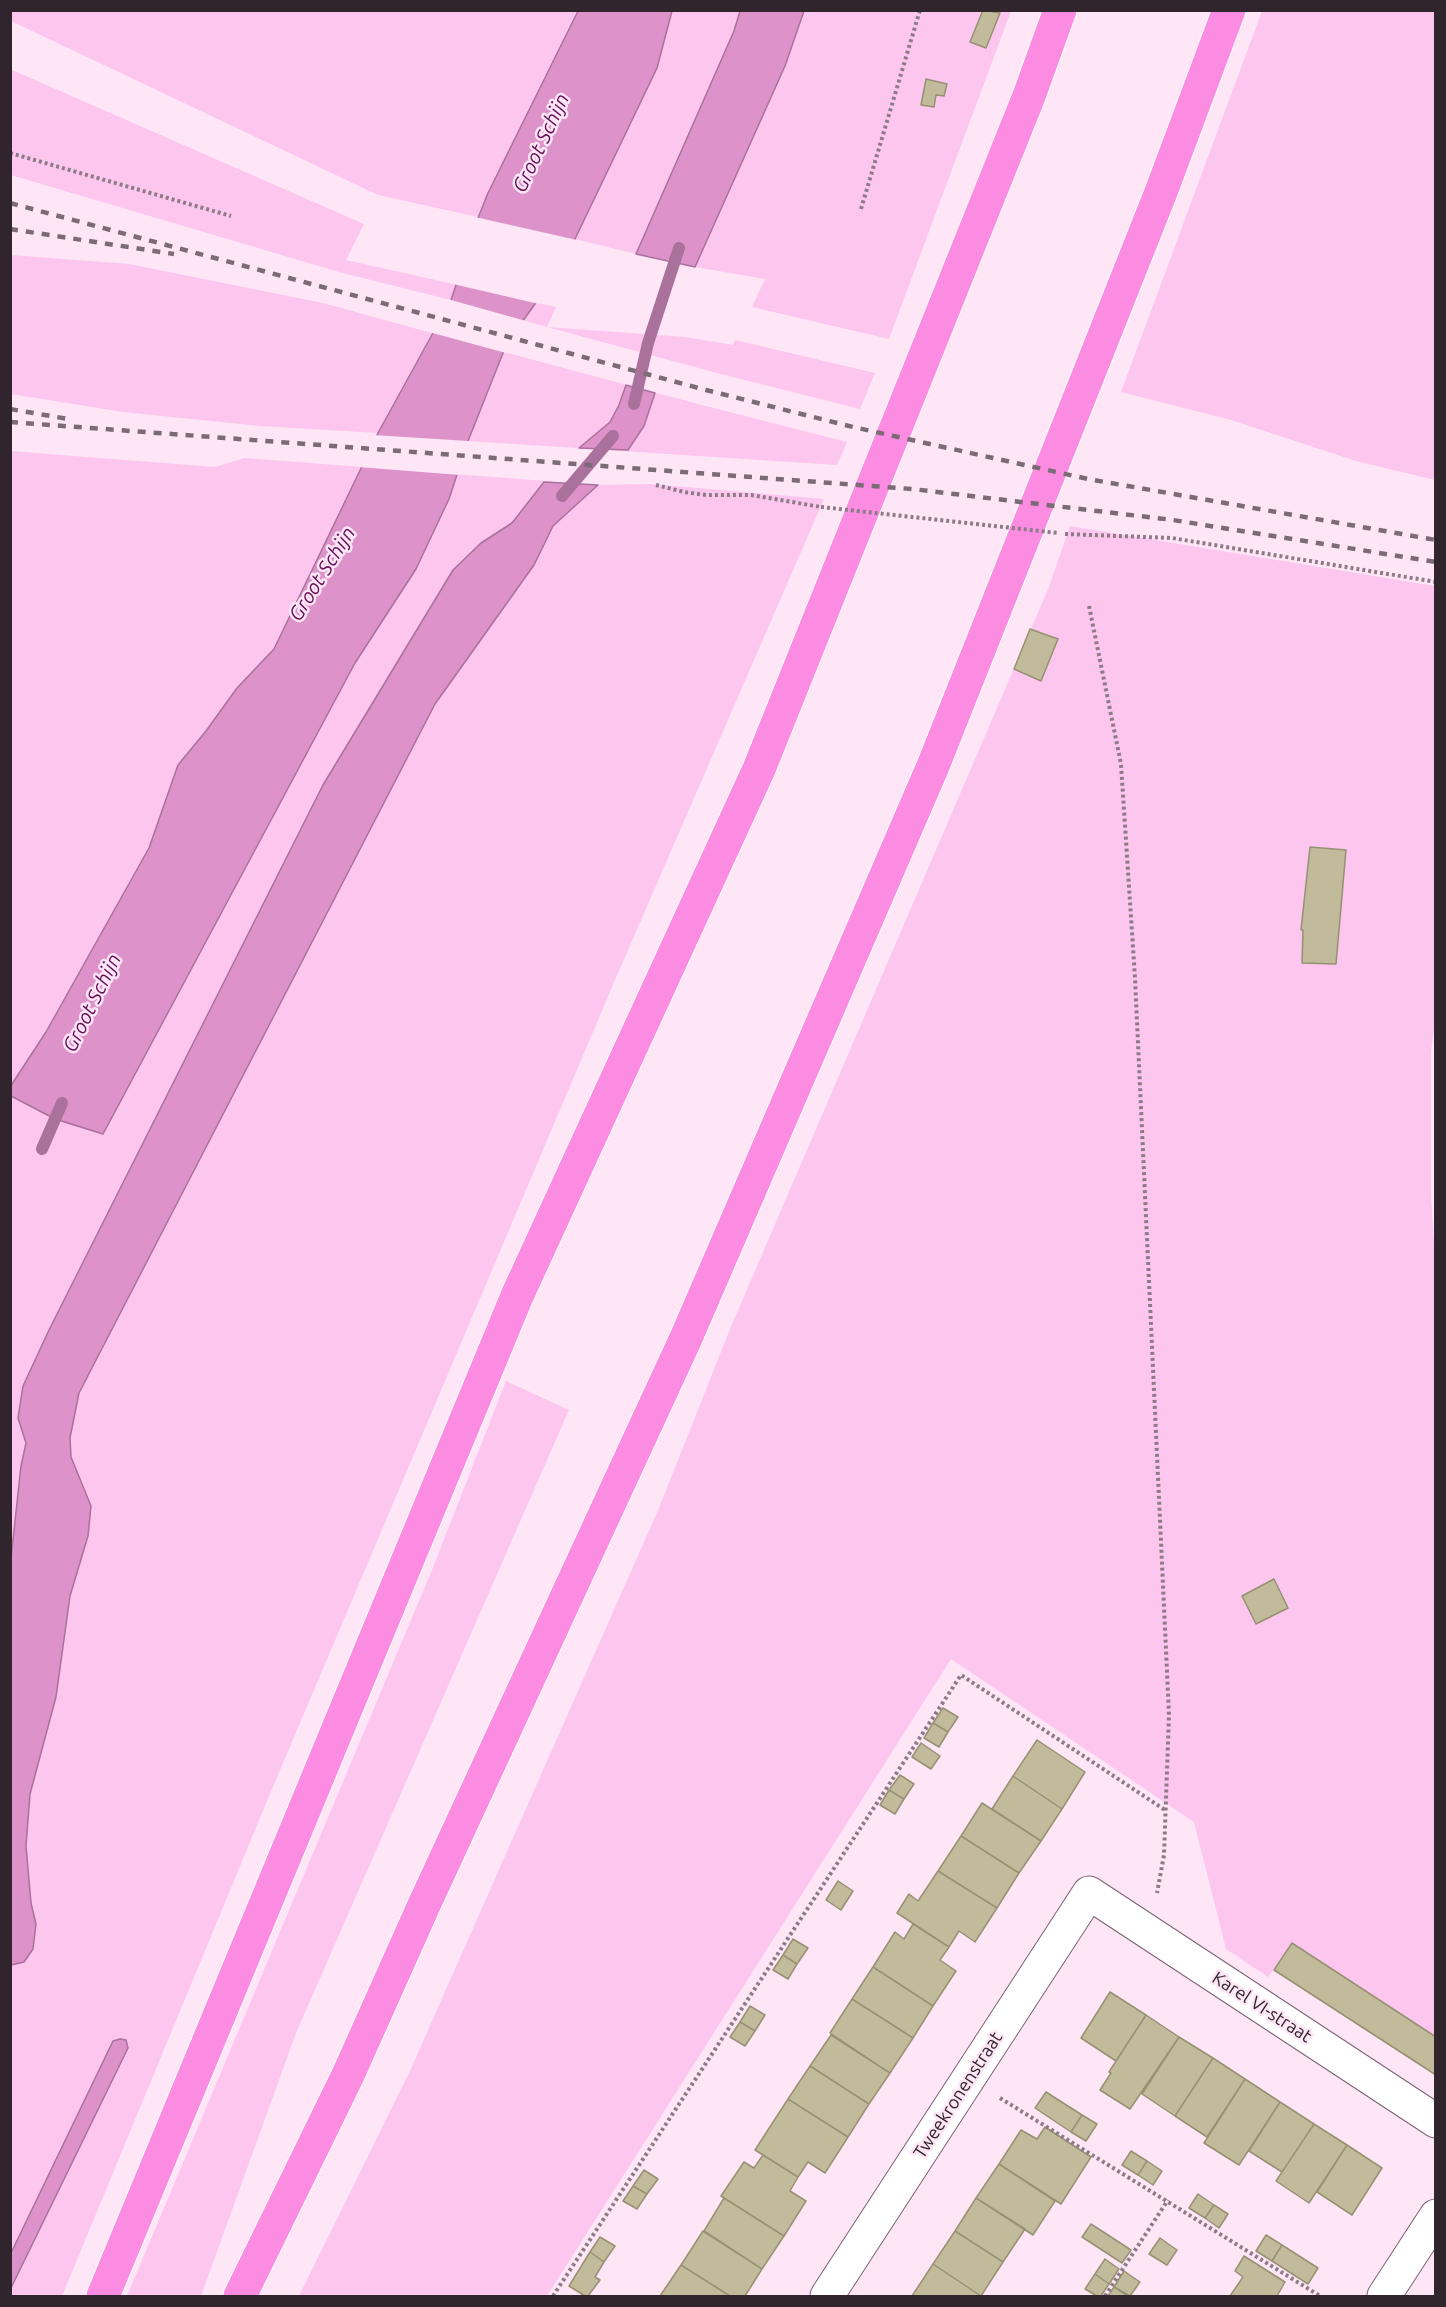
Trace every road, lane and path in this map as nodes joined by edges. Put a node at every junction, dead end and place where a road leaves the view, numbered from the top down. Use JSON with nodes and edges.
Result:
{"nodes":[{"id":1,"x":920,"y":10,"type":"edge"},
{"id":2,"x":1060,"y":10,"type":"edge"},
{"id":3,"x":1229,"y":10,"type":"edge"},
{"id":4,"x":10,"y":153,"type":"edge"},
{"id":5,"x":861,"y":209,"type":"dead end"},
{"id":6,"x":231,"y":216,"type":"dead end"},
{"id":7,"x":656,"y":485,"type":"dead end"},
{"id":8,"x":1436,"y":582,"type":"edge"},
{"id":9,"x":1089,"y":606,"type":"dead end"},
{"id":10,"x":1166,"y":1810,"type":"junction"},
{"id":11,"x":1089,"y":1893,"type":"joint"},
{"id":12,"x":1151,"y":1935,"type":"junction"},
{"id":13,"x":969,"y":2079,"type":"junction"},
{"id":14,"x":1436,"y":2121,"type":"edge"},
{"id":15,"x":1168,"y":2200,"type":"junction"},
{"id":16,"x":1436,"y":2216,"type":"edge"},
{"id":17,"x":103,"y":2296,"type":"edge"},
{"id":18,"x":240,"y":2296,"type":"edge"},
{"id":19,"x":553,"y":2296,"type":"edge"},
{"id":20,"x":827,"y":2296,"type":"edge"},
{"id":21,"x":1105,"y":2296,"type":"edge"},
{"id":22,"x":1320,"y":2296,"type":"edge"},
{"id":23,"x":1384,"y":2296,"type":"edge"}],
"edges":[{"from":1,"to":5,"type":"path"},
{"from":2,"to":17,"type":"highway"},
{"from":3,"to":18,"type":"highway"},
{"from":4,"to":6,"type":"path"},
{"from":7,"to":8,"type":"path","bridge":true},
{"from":9,"to":10,"type":"path"},
{"from":10,"to":12,"type":"path"},
{"from":10,"to":19,"type":"path"},
{"from":11,"to":12,"type":"street","name":"Karel VI-straat"},
{"from":11,"to":13,"type":"street","name":"Tweekronenstraat"},
{"from":12,"to":14,"type":"street","name":"Karel VI-straat"},
{"from":13,"to":15,"type":"path"},
{"from":13,"to":20,"type":"street","name":"Tweekronenstraat"},
{"from":15,"to":21,"type":"path"},
{"from":15,"to":22,"type":"path"},
{"from":16,"to":23,"type":"street"}]}
